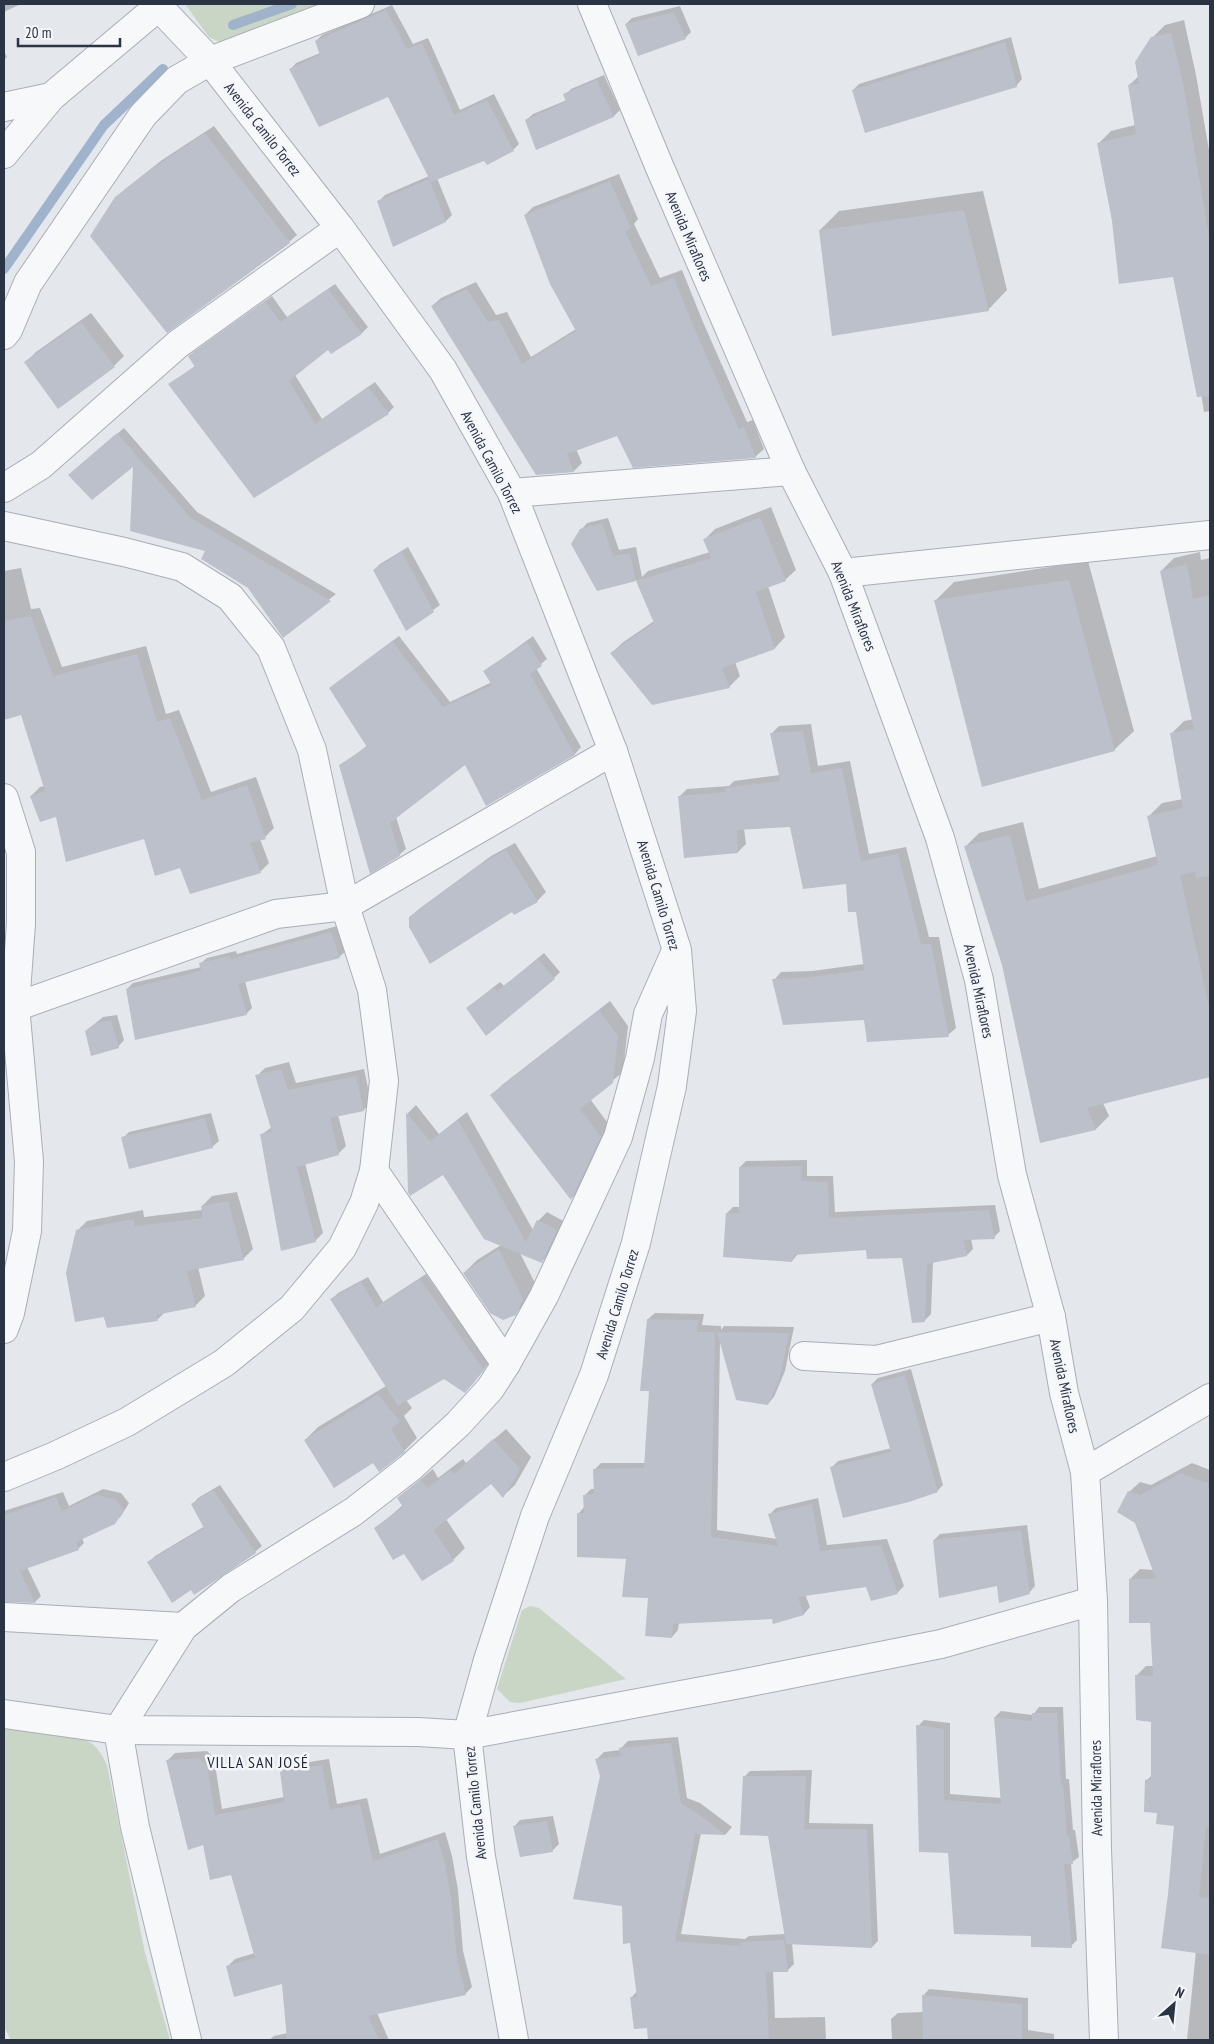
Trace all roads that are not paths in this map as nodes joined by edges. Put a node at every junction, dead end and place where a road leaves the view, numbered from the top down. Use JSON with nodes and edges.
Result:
{"nodes":[{"id":1,"x":360,"y":4,"type":"edge"},
{"id":2,"x":592,"y":4,"type":"edge"},
{"id":3,"x":157,"y":6,"type":"edge"},
{"id":4,"x":210,"y":62,"type":"junction"},
{"id":5,"x":51,"y":97,"type":"junction"},
{"id":6,"x":4,"y":107,"type":"edge"},
{"id":7,"x":4,"y":154,"type":"edge"},
{"id":8,"x":340,"y":228,"type":"junction"},
{"id":9,"x":4,"y":335,"type":"edge"},
{"id":10,"x":791,"y":471,"type":"junction"},
{"id":11,"x":4,"y":488,"type":"edge"},
{"id":12,"x":512,"y":493,"type":"junction"},
{"id":13,"x":4,"y":526,"type":"edge"},
{"id":14,"x":1210,"y":535,"type":"edge"},
{"id":15,"x":843,"y":573,"type":"junction"},
{"id":16,"x":613,"y":751,"type":"junction"},
{"id":17,"x":4,"y":798,"type":"edge"},
{"id":18,"x":345,"y":906,"type":"junction"},
{"id":19,"x":677,"y":950,"type":"junction"},
{"id":20,"x":9,"y":1008,"type":"edge"},
{"id":21,"x":374,"y":1170,"type":"junction"},
{"id":22,"x":1051,"y":1317,"type":"junction"},
{"id":23,"x":6,"y":1320,"type":"edge"},
{"id":24,"x":804,"y":1356,"type":"dead end"},
{"id":25,"x":506,"y":1364,"type":"junction"},
{"id":26,"x":1210,"y":1398,"type":"edge"},
{"id":27,"x":1085,"y":1472,"type":"junction"},
{"id":28,"x":4,"y":1477,"type":"edge"},
{"id":29,"x":1093,"y":1601,"type":"junction"},
{"id":30,"x":4,"y":1617,"type":"edge"},
{"id":31,"x":183,"y":1627,"type":"junction"},
{"id":32,"x":4,"y":1714,"type":"edge"},
{"id":33,"x":118,"y":1730,"type":"junction"},
{"id":34,"x":468,"y":1734,"type":"junction"},
{"id":35,"x":187,"y":2040,"type":"edge"},
{"id":36,"x":514,"y":2040,"type":"edge"},
{"id":37,"x":1104,"y":2040,"type":"edge"}],
"edges":[{"from":1,"to":4,"type":"street"},
{"from":2,"to":10,"type":"street","name":"Avenida Miraflores"},
{"from":3,"to":4,"type":"street","name":"Avenida Camilo Torrez"},
{"from":3,"to":5,"type":"street"},
{"from":4,"to":8,"type":"street","name":"Avenida Camilo Torrez"},
{"from":4,"to":9,"type":"street"},
{"from":5,"to":6,"type":"street"},
{"from":5,"to":7,"type":"street"},
{"from":8,"to":11,"type":"street"},
{"from":8,"to":12,"type":"street","name":"Avenida Camilo Torrez"},
{"from":10,"to":12,"type":"street"},
{"from":10,"to":15,"type":"street","name":"Avenida Miraflores"},
{"from":12,"to":16,"type":"street","name":"Avenida Camilo Torrez"},
{"from":13,"to":18,"type":"street"},
{"from":14,"to":15,"type":"street"},
{"from":15,"to":22,"type":"street","name":"Avenida Miraflores"},
{"from":16,"to":18,"type":"street"},
{"from":16,"to":19,"type":"street","name":"Avenida Camilo Torrez"},
{"from":17,"to":20,"type":"street"},
{"from":18,"to":20,"type":"street"},
{"from":18,"to":21,"type":"street"},
{"from":19,"to":25,"type":"street"},
{"from":19,"to":34,"type":"street","name":"Avenida Camilo Torrez"},
{"from":20,"to":23,"type":"street"},
{"from":21,"to":25,"type":"street"},
{"from":21,"to":28,"type":"street"},
{"from":22,"to":24,"type":"street"},
{"from":22,"to":27,"type":"street","name":"Avenida Miraflores"},
{"from":25,"to":31,"type":"street"},
{"from":26,"to":27,"type":"street"},
{"from":27,"to":29,"type":"street","name":"Avenida Miraflores"},
{"from":29,"to":34,"type":"street"},
{"from":29,"to":37,"type":"street","name":"Avenida Miraflores"},
{"from":30,"to":31,"type":"street"},
{"from":31,"to":33,"type":"street"},
{"from":32,"to":33,"type":"street"},
{"from":33,"to":34,"type":"street"},
{"from":33,"to":35,"type":"street"},
{"from":34,"to":36,"type":"street","name":"Avenida Camilo Torrez"}]}
